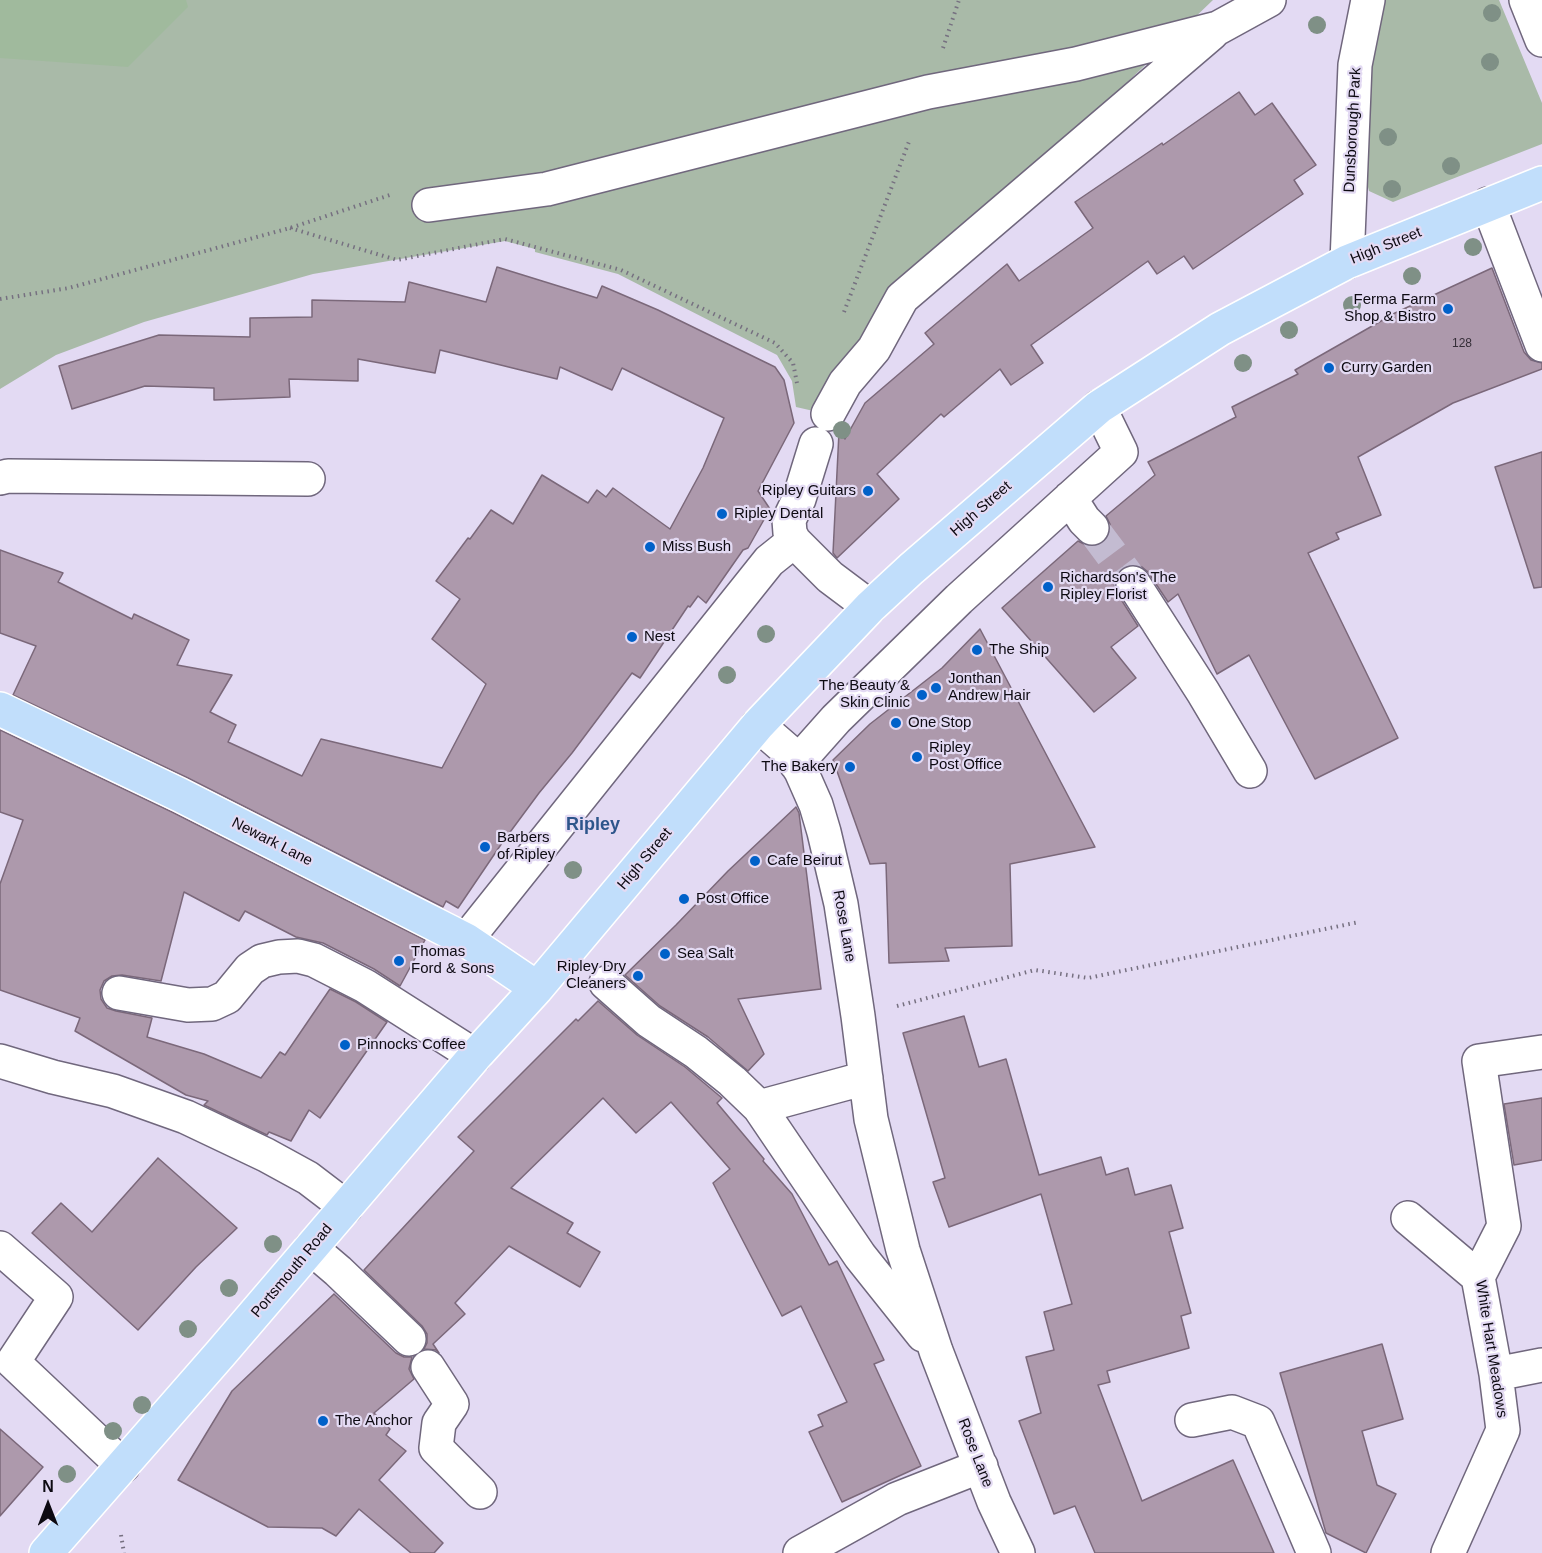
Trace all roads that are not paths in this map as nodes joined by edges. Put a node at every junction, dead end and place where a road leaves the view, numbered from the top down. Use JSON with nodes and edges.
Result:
{"nodes":[{"id":1,"x":1269,"y":0,"type":"edge"},
{"id":2,"x":1368,"y":0,"type":"edge"},
{"id":3,"x":1526,"y":0,"type":"edge"},
{"id":4,"x":1218,"y":28,"type":"junction"},
{"id":5,"x":1542,"y":40,"type":"edge"},
{"id":6,"x":1542,"y":183,"type":"edge"},
{"id":7,"x":1488,"y":204,"type":"junction"},
{"id":8,"x":429,"y":205,"type":"road end"},
{"id":9,"x":1347,"y":262,"type":"junction"},
{"id":10,"x":1542,"y":345,"type":"edge"},
{"id":11,"x":1099,"y":407,"type":"junction"},
{"id":12,"x":828,"y":414,"type":"dead end"},
{"id":13,"x":816,"y":444,"type":"dead end"},
{"id":14,"x":0,"y":478,"type":"edge"},
{"id":15,"x":308,"y":479,"type":"dead end"},
{"id":16,"x":1070,"y":498,"type":"junction"},
{"id":17,"x":1092,"y":528,"type":"tunnel mouth"},
{"id":18,"x":794,"y":541,"type":"junction"},
{"id":19,"x":1133,"y":583,"type":"tunnel mouth"},
{"id":20,"x":870,"y":607,"type":"junction"},
{"id":21,"x":0,"y":709,"type":"edge"},
{"id":22,"x":758,"y":725,"type":"junction"},
{"id":23,"x":796,"y":764,"type":"junction"},
{"id":24,"x":1250,"y":771,"type":"dead end"},
{"id":25,"x":466,"y":940,"type":"junction"},
{"id":26,"x":606,"y":983,"type":"dead end"},
{"id":27,"x":537,"y":988,"type":"junction"},
{"id":28,"x":119,"y":993,"type":"dead end"},
{"id":29,"x":1542,"y":1052,"type":"edge"},
{"id":30,"x":475,"y":1056,"type":"junction"},
{"id":31,"x":0,"y":1060,"type":"edge"},
{"id":32,"x":866,"y":1078,"type":"junction"},
{"id":33,"x":759,"y":1107,"type":"junction"},
{"id":34,"x":346,"y":1207,"type":"junction"},
{"id":35,"x":1408,"y":1218,"type":"dead end"},
{"id":36,"x":0,"y":1248,"type":"edge"},
{"id":37,"x":311,"y":1248,"type":"junction"},
{"id":38,"x":1478,"y":1277,"type":"junction"},
{"id":39,"x":408,"y":1339,"type":"dead end"},
{"id":40,"x":936,"y":1351,"type":"junction"},
{"id":41,"x":1542,"y":1365,"type":"edge"},
{"id":42,"x":428,"y":1367,"type":"dead end"},
{"id":43,"x":1496,"y":1374,"type":"junction"},
{"id":44,"x":1192,"y":1420,"type":"dead end"},
{"id":45,"x":123,"y":1466,"type":"junction"},
{"id":46,"x":981,"y":1466,"type":"junction"},
{"id":47,"x":480,"y":1492,"type":"dead end"},
{"id":48,"x":46,"y":1553,"type":"edge"},
{"id":49,"x":800,"y":1553,"type":"edge"},
{"id":50,"x":1018,"y":1553,"type":"edge"},
{"id":51,"x":1314,"y":1553,"type":"edge"},
{"id":52,"x":1448,"y":1553,"type":"edge"}],
"edges":[{"from":1,"to":4,"type":"street"},
{"from":2,"to":9,"type":"street","name":"Dunsborough Park"},
{"from":3,"to":5,"type":"street"},
{"from":4,"to":8,"type":"street"},
{"from":4,"to":12,"type":"street"},
{"from":6,"to":7,"type":"main road","name":"High Street"},
{"from":7,"to":9,"type":"main road","name":"High Street"},
{"from":7,"to":10,"type":"street"},
{"from":9,"to":11,"type":"main road","name":"High Street"},
{"from":11,"to":16,"type":"street"},
{"from":11,"to":20,"type":"main road","name":"High Street"},
{"from":13,"to":18,"type":"street"},
{"from":14,"to":15,"type":"street"},
{"from":16,"to":17,"type":"street"},
{"from":16,"to":23,"type":"street"},
{"from":18,"to":20,"type":"street"},
{"from":18,"to":25,"type":"street"},
{"from":19,"to":24,"type":"street"},
{"from":20,"to":22,"type":"main road","name":"High Street"},
{"from":21,"to":25,"type":"main road","name":"Newark Lane"},
{"from":22,"to":23,"type":"street","name":"Rose Lane"},
{"from":22,"to":27,"type":"main road","name":"High Street"},
{"from":23,"to":32,"type":"street","name":"Rose Lane"},
{"from":25,"to":27,"type":"main road","name":"Newark Lane"},
{"from":26,"to":33,"type":"street","name":"Rose Lane"},
{"from":27,"to":30,"type":"main road","name":"Portsmouth Road"},
{"from":28,"to":30,"type":"street"},
{"from":29,"to":38,"type":"street","name":"White Hart Meadows"},
{"from":30,"to":34,"type":"main road","name":"Portsmouth Road"},
{"from":31,"to":34,"type":"street"},
{"from":32,"to":33,"type":"street"},
{"from":32,"to":40,"type":"street","name":"Rose Lane"},
{"from":33,"to":40,"type":"street","name":"Rose Lane"},
{"from":34,"to":37,"type":"main road","name":"Portsmouth Road"},
{"from":35,"to":38,"type":"street"},
{"from":36,"to":45,"type":"street"},
{"from":37,"to":39,"type":"street"},
{"from":37,"to":45,"type":"main road","name":"Portsmouth Road"},
{"from":38,"to":43,"type":"street","name":"White Hart Meadows"},
{"from":40,"to":46,"type":"street","name":"Rose Lane"},
{"from":41,"to":43,"type":"street"},
{"from":42,"to":47,"type":"street"},
{"from":43,"to":52,"type":"street","name":"White Hart Meadows"},
{"from":44,"to":51,"type":"street"},
{"from":45,"to":48,"type":"main road","name":"Portsmouth Road"},
{"from":46,"to":49,"type":"street"},
{"from":46,"to":50,"type":"street","name":"Rose Lane"}]}
